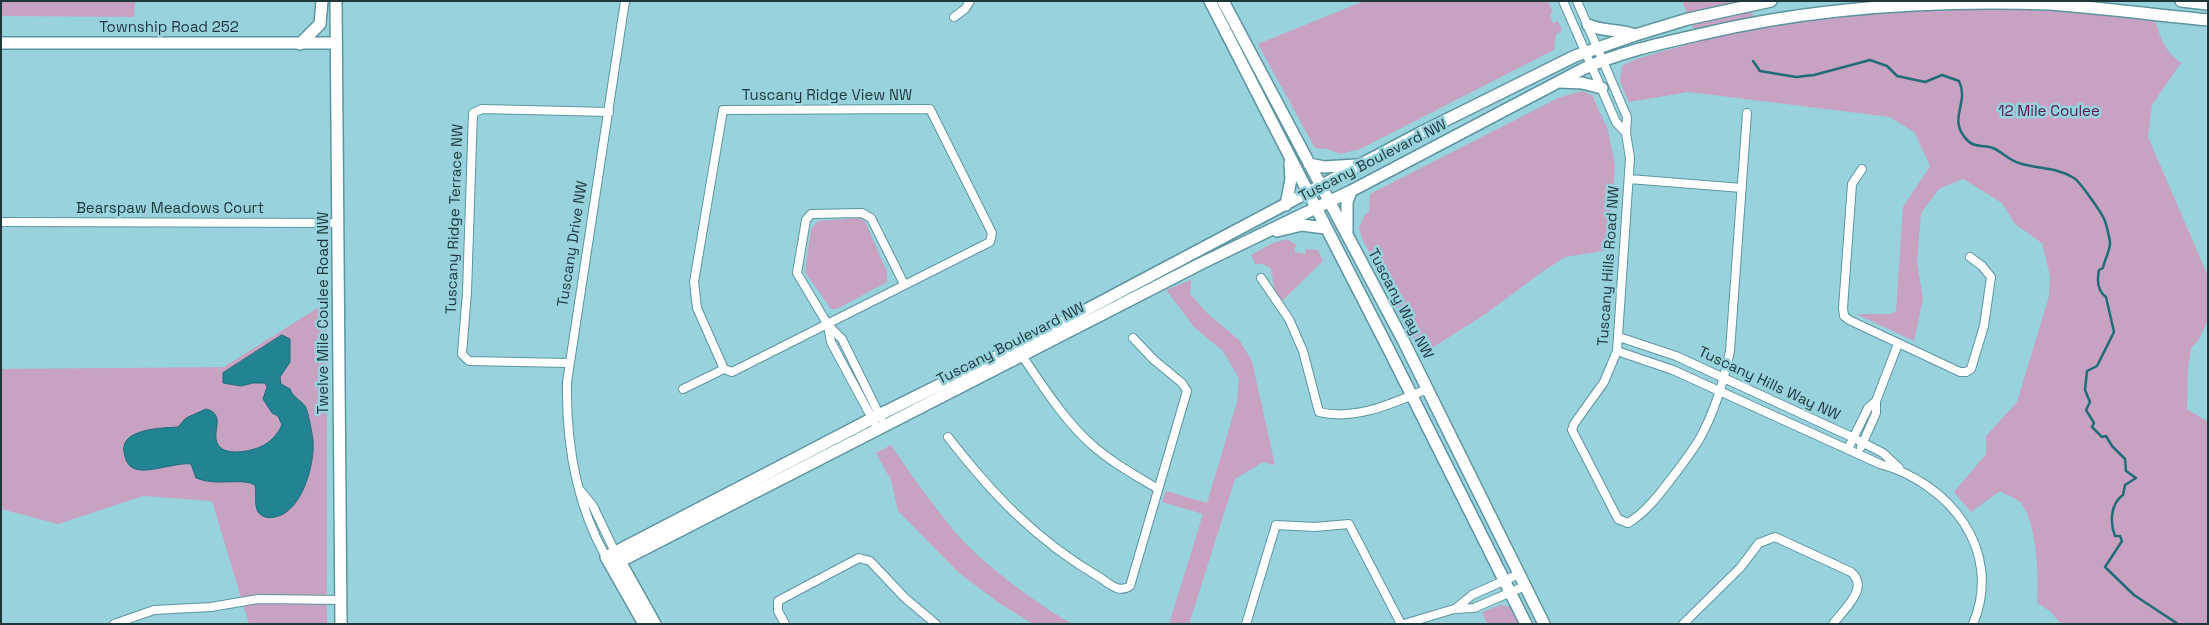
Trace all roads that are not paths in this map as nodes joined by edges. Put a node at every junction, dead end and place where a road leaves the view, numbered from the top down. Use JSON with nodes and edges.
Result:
{"nodes":[{"id":1,"x":322,"y":1,"type":"edge"},
{"id":2,"x":336,"y":1,"type":"edge"},
{"id":3,"x":625,"y":1,"type":"edge"},
{"id":4,"x":970,"y":1,"type":"edge"},
{"id":5,"x":1210,"y":1,"type":"edge"},
{"id":6,"x":1222,"y":1,"type":"edge"},
{"id":7,"x":1563,"y":1,"type":"edge"},
{"id":8,"x":1578,"y":1,"type":"edge"},
{"id":9,"x":1771,"y":1,"type":"edge"},
{"id":10,"x":2181,"y":1,"type":"edge"},
{"id":11,"x":2208,"y":4,"type":"edge"},
{"id":12,"x":954,"y":17,"type":"dead end"},
{"id":13,"x":2208,"y":20,"type":"edge"},
{"id":14,"x":1588,"y":25,"type":"junction"},
{"id":15,"x":1635,"y":35,"type":"junction"},
{"id":16,"x":1,"y":43,"type":"edge"},
{"id":17,"x":336,"y":43,"type":"junction"},
{"id":18,"x":300,"y":44,"type":"junction"},
{"id":19,"x":1598,"y":47,"type":"junction"},
{"id":20,"x":1586,"y":52,"type":"junction"},
{"id":21,"x":1604,"y":60,"type":"junction"},
{"id":22,"x":1592,"y":65,"type":"junction"},
{"id":23,"x":1558,"y":82,"type":"junction"},
{"id":24,"x":1602,"y":88,"type":"junction"},
{"id":25,"x":609,"y":112,"type":"junction"},
{"id":26,"x":1747,"y":114,"type":"dead end"},
{"id":27,"x":1626,"y":133,"type":"junction"},
{"id":28,"x":1290,"y":159,"type":"junction"},
{"id":29,"x":1309,"y":164,"type":"junction"},
{"id":30,"x":1363,"y":164,"type":"junction"},
{"id":31,"x":1862,"y":169,"type":"dead end"},
{"id":32,"x":1629,"y":179,"type":"junction"},
{"id":33,"x":1321,"y":187,"type":"junction"},
{"id":34,"x":1742,"y":188,"type":"junction"},
{"id":35,"x":1351,"y":191,"type":"junction"},
{"id":36,"x":1308,"y":193,"type":"junction"},
{"id":37,"x":1329,"y":201,"type":"junction"},
{"id":38,"x":1286,"y":205,"type":"junction"},
{"id":39,"x":1315,"y":208,"type":"junction"},
{"id":40,"x":1,"y":222,"type":"edge"},
{"id":41,"x":338,"y":223,"type":"junction"},
{"id":42,"x":1325,"y":228,"type":"junction"},
{"id":43,"x":1348,"y":236,"type":"junction"},
{"id":44,"x":1254,"y":237,"type":"junction"},
{"id":45,"x":1970,"y":257,"type":"dead end"},
{"id":46,"x":1261,"y":278,"type":"dead end"},
{"id":47,"x":904,"y":284,"type":"junction"},
{"id":48,"x":828,"y":325,"type":"junction"},
{"id":49,"x":1618,"y":337,"type":"junction"},
{"id":50,"x":1134,"y":338,"type":"dead end"},
{"id":51,"x":1898,"y":344,"type":"junction"},
{"id":52,"x":1019,"y":352,"type":"junction"},
{"id":53,"x":1617,"y":352,"type":"junction"},
{"id":54,"x":568,"y":363,"type":"junction"},
{"id":55,"x":724,"y":369,"type":"junction"},
{"id":56,"x":1724,"y":378,"type":"junction"},
{"id":57,"x":683,"y":389,"type":"dead end"},
{"id":58,"x":1427,"y":390,"type":"junction"},
{"id":59,"x":1720,"y":390,"type":"junction"},
{"id":60,"x":1412,"y":396,"type":"junction"},
{"id":61,"x":1876,"y":400,"type":"junction"},
{"id":62,"x":876,"y":417,"type":"junction"},
{"id":63,"x":882,"y":427,"type":"junction"},
{"id":64,"x":948,"y":437,"type":"dead end"},
{"id":65,"x":1854,"y":438,"type":"junction"},
{"id":66,"x":1863,"y":442,"type":"junction"},
{"id":67,"x":1848,"y":449,"type":"junction"},
{"id":68,"x":1858,"y":453,"type":"junction"},
{"id":69,"x":1900,"y":470,"type":"junction"},
{"id":70,"x":1158,"y":489,"type":"junction"},
{"id":71,"x":613,"y":559,"type":"junction"},
{"id":72,"x":1519,"y":574,"type":"junction"},
{"id":73,"x":1504,"y":581,"type":"junction"},
{"id":74,"x":1525,"y":586,"type":"junction"},
{"id":75,"x":1510,"y":592,"type":"junction"},
{"id":76,"x":341,"y":600,"type":"junction"},
{"id":77,"x":1454,"y":609,"type":"junction"},
{"id":78,"x":114,"y":624,"type":"edge"},
{"id":79,"x":341,"y":624,"type":"edge"},
{"id":80,"x":644,"y":624,"type":"edge"},
{"id":81,"x":655,"y":624,"type":"edge"},
{"id":82,"x":785,"y":624,"type":"edge"},
{"id":83,"x":936,"y":624,"type":"edge"},
{"id":84,"x":1246,"y":624,"type":"edge"},
{"id":85,"x":1402,"y":624,"type":"edge"},
{"id":86,"x":1526,"y":624,"type":"edge"},
{"id":87,"x":1544,"y":624,"type":"edge"},
{"id":88,"x":1683,"y":624,"type":"edge"},
{"id":89,"x":1832,"y":624,"type":"edge"},
{"id":90,"x":1973,"y":624,"type":"edge"}],
"edges":[{"from":1,"to":18,"type":"street"},
{"from":2,"to":17,"type":"street","name":"Twelve Mile Coulee Road NW"},
{"from":3,"to":25,"type":"street","name":"Tuscany Drive NW"},
{"from":4,"to":12,"type":"street"},
{"from":5,"to":28,"type":"street","name":"Tuscany Way NW"},
{"from":6,"to":29,"type":"street","name":"Tuscany Way NW"},
{"from":7,"to":20,"type":"street","name":"Tuscany Hills Road NW"},
{"from":8,"to":14,"type":"street","name":"Tuscany Hills Road NW"},
{"from":9,"to":15,"type":"street","name":"Tuscany Boulevard NW"},
{"from":10,"to":11,"type":"street"},
{"from":13,"to":21,"type":"street","name":"Tuscany Boulevard NW"},
{"from":14,"to":15,"type":"street"},
{"from":14,"to":19,"type":"street","name":"Tuscany Hills Road NW"},
{"from":15,"to":19,"type":"street","name":"Tuscany Boulevard NW"},
{"from":16,"to":18,"type":"street","name":"Township Road 252"},
{"from":17,"to":18,"type":"street","name":"Township Road 252"},
{"from":17,"to":41,"type":"street","name":"Twelve Mile Coulee Road NW"},
{"from":19,"to":20,"type":"street","name":"Tuscany Boulevard NW"},
{"from":19,"to":21,"type":"street","name":"Tuscany Hills Road NW"},
{"from":20,"to":22,"type":"street","name":"Tuscany Hills Road NW"},
{"from":20,"to":30,"type":"street","name":"Tuscany Boulevard NW"},
{"from":21,"to":22,"type":"street","name":"Tuscany Boulevard NW"},
{"from":21,"to":27,"type":"street","name":"Tuscany Hills Road NW"},
{"from":22,"to":23,"type":"street","name":"Tuscany Boulevard NW"},
{"from":22,"to":24,"type":"street","name":"Tuscany Hills Road NW"},
{"from":23,"to":24,"type":"street"},
{"from":23,"to":35,"type":"street","name":"Tuscany Boulevard NW"},
{"from":24,"to":27,"type":"street","name":"Tuscany Hills Road NW"},
{"from":25,"to":54,"type":"street","name":"Tuscany Drive NW"},
{"from":25,"to":54,"type":"street","name":"Tuscany Ridge Terrace NW"},
{"from":26,"to":34,"type":"street","name":"Tuscany Hills Road NW"},
{"from":27,"to":32,"type":"street","name":"Tuscany Hills Road NW"},
{"from":28,"to":36,"type":"street","name":"Tuscany Way NW"},
{"from":28,"to":38,"type":"street"},
{"from":29,"to":30,"type":"street"},
{"from":29,"to":33,"type":"street","name":"Tuscany Way NW"},
{"from":30,"to":33,"type":"street","name":"Tuscany Boulevard NW"},
{"from":31,"to":51,"type":"street"},
{"from":32,"to":34,"type":"street"},
{"from":32,"to":49,"type":"street","name":"Tuscany Hills Road NW"},
{"from":33,"to":36,"type":"street","name":"Tuscany Boulevard NW"},
{"from":33,"to":37,"type":"street","name":"Tuscany Way NW"},
{"from":34,"to":56,"type":"street","name":"Tuscany Hills Road NW"},
{"from":35,"to":37,"type":"street","name":"Tuscany Boulevard NW"},
{"from":35,"to":43,"type":"street"},
{"from":36,"to":38,"type":"street","name":"Tuscany Boulevard NW"},
{"from":36,"to":39,"type":"street","name":"Tuscany Way NW"},
{"from":37,"to":39,"type":"street","name":"Tuscany Boulevard NW"},
{"from":37,"to":43,"type":"street","name":"Tuscany Way NW"},
{"from":38,"to":52,"type":"street","name":"Tuscany Boulevard NW"},
{"from":39,"to":42,"type":"street","name":"Tuscany Way NW"},
{"from":39,"to":44,"type":"street","name":"Tuscany Boulevard NW"},
{"from":40,"to":41,"type":"street","name":"Bearspaw Meadows Court"},
{"from":41,"to":76,"type":"street","name":"Twelve Mile Coulee Road NW"},
{"from":42,"to":44,"type":"street"},
{"from":42,"to":60,"type":"street","name":"Tuscany Way NW"},
{"from":43,"to":58,"type":"street","name":"Tuscany Way NW"},
{"from":44,"to":52,"type":"street","name":"Tuscany Boulevard NW"},
{"from":45,"to":51,"type":"street"},
{"from":46,"to":60,"type":"street"},
{"from":47,"to":48,"type":"street","name":"Tuscany Ridge View NW"},
{"from":47,"to":48,"type":"street"},
{"from":47,"to":55,"type":"street","name":"Tuscany Ridge View NW"},
{"from":48,"to":55,"type":"street","name":"Tuscany Ridge View NW"},
{"from":48,"to":62,"type":"street"},
{"from":49,"to":53,"type":"street","name":"Tuscany Hills Road NW"},
{"from":49,"to":56,"type":"street","name":"Tuscany Hills Way NW"},
{"from":50,"to":70,"type":"street"},
{"from":51,"to":61,"type":"street"},
{"from":52,"to":62,"type":"street","name":"Tuscany Boulevard NW"},
{"from":52,"to":63,"type":"street","name":"Tuscany Boulevard NW"},
{"from":52,"to":70,"type":"street"},
{"from":53,"to":59,"type":"street","name":"Tuscany Hills Way NW"},
{"from":53,"to":59,"type":"street","name":"Tuscany Hills Road NW"},
{"from":54,"to":71,"type":"street","name":"Tuscany Drive NW"},
{"from":55,"to":57,"type":"street","name":"Tuscany Ridge View NW"},
{"from":56,"to":59,"type":"street","name":"Tuscany Hills Road NW"},
{"from":56,"to":65,"type":"street","name":"Tuscany Hills Way NW"},
{"from":58,"to":60,"type":"street"},
{"from":58,"to":72,"type":"street","name":"Tuscany Way NW"},
{"from":59,"to":67,"type":"street","name":"Tuscany Hills Way NW"},
{"from":60,"to":73,"type":"street","name":"Tuscany Way NW"},
{"from":61,"to":65,"type":"street"},
{"from":61,"to":66,"type":"street"},
{"from":62,"to":63,"type":"street"},
{"from":62,"to":71,"type":"street","name":"Tuscany Boulevard NW"},
{"from":63,"to":71,"type":"street","name":"Tuscany Boulevard NW"},
{"from":64,"to":70,"type":"street"},
{"from":65,"to":66,"type":"street","name":"Tuscany Hills Way NW"},
{"from":65,"to":67,"type":"street"},
{"from":66,"to":68,"type":"street"},
{"from":66,"to":69,"type":"street","name":"Tuscany Hills Way NW"},
{"from":67,"to":68,"type":"street","name":"Tuscany Hills Way NW"},
{"from":68,"to":69,"type":"street","name":"Tuscany Hills Way NW"},
{"from":69,"to":90,"type":"street","name":"Tuscany Hills Way NW"},
{"from":71,"to":80,"type":"street","name":"Tuscany Drive NW"},
{"from":71,"to":81,"type":"street","name":"Tuscany Drive NW"},
{"from":72,"to":73,"type":"street"},
{"from":72,"to":74,"type":"street","name":"Tuscany Way NW"},
{"from":73,"to":75,"type":"street","name":"Tuscany Way NW"},
{"from":73,"to":77,"type":"street"},
{"from":74,"to":75,"type":"street"},
{"from":74,"to":87,"type":"street","name":"Tuscany Way NW"},
{"from":75,"to":77,"type":"street"},
{"from":75,"to":86,"type":"street","name":"Tuscany Way NW"},
{"from":76,"to":78,"type":"street"},
{"from":76,"to":79,"type":"street","name":"Twelve Mile Coulee Road NW"},
{"from":77,"to":85,"type":"street"},
{"from":82,"to":83,"type":"street"},
{"from":84,"to":85,"type":"street"},
{"from":88,"to":89,"type":"street"}]}
